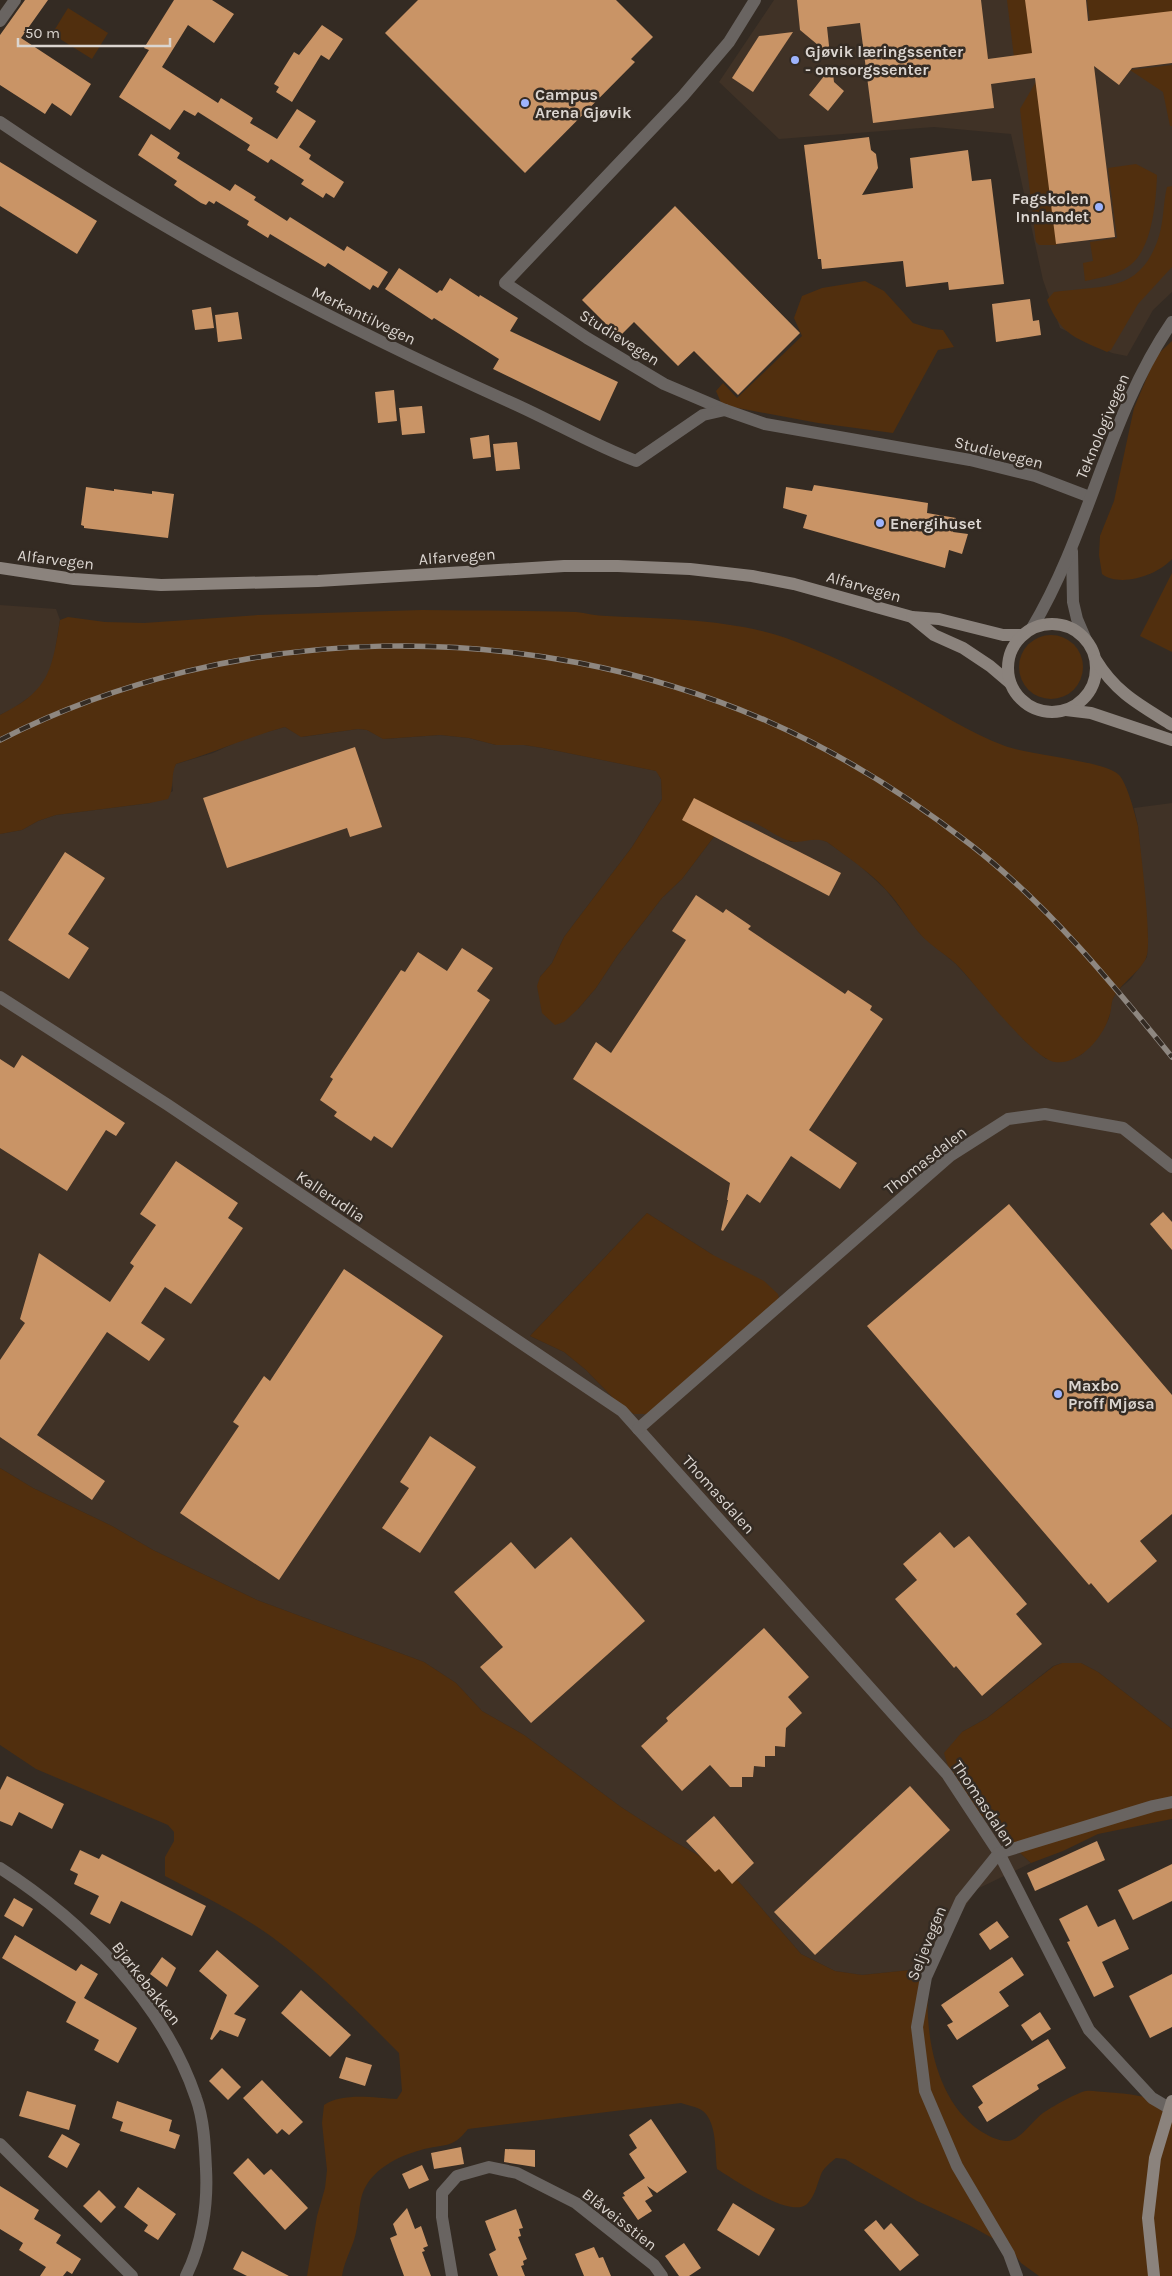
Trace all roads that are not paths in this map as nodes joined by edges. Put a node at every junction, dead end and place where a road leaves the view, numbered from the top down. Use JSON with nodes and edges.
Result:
{"nodes":[{"id":1,"x":15,"y":0,"type":"edge"},
{"id":2,"x":755,"y":0,"type":"edge"},
{"id":3,"x":0,"y":21,"type":"edge"},
{"id":4,"x":0,"y":122,"type":"edge"},
{"id":5,"x":1172,"y":322,"type":"edge"},
{"id":6,"x":725,"y":410,"type":"junction"},
{"id":7,"x":1090,"y":497,"type":"junction"},
{"id":8,"x":1072,"y":548,"type":"junction"},
{"id":9,"x":0,"y":568,"type":"edge"},
{"id":10,"x":912,"y":617,"type":"junction"},
{"id":11,"x":1027,"y":632,"type":"junction"},
{"id":12,"x":1086,"y":640,"type":"junction"},
{"id":13,"x":1096,"y":660,"type":"junction"},
{"id":14,"x":1010,"y":683,"type":"junction"},
{"id":15,"x":1066,"y":710,"type":"junction"},
{"id":16,"x":1172,"y":726,"type":"edge"},
{"id":17,"x":1172,"y":740,"type":"edge"},
{"id":18,"x":0,"y":997,"type":"edge"},
{"id":19,"x":1172,"y":1167,"type":"edge"},
{"id":20,"x":638,"y":1429,"type":"junction"},
{"id":21,"x":1172,"y":1802,"type":"edge"},
{"id":22,"x":999,"y":1853,"type":"junction"},
{"id":23,"x":0,"y":1868,"type":"edge"},
{"id":24,"x":1170,"y":2104,"type":"edge"},
{"id":25,"x":0,"y":2144,"type":"edge"},
{"id":26,"x":132,"y":2276,"type":"edge"},
{"id":27,"x":186,"y":2276,"type":"edge"},
{"id":28,"x":452,"y":2276,"type":"edge"},
{"id":29,"x":662,"y":2276,"type":"edge"},
{"id":30,"x":1017,"y":2276,"type":"edge"},
{"id":31,"x":1154,"y":2276,"type":"edge"}],
"edges":[{"from":1,"to":3,"type":"street"},
{"from":2,"to":6,"type":"street","name":"Studievegen"},
{"from":4,"to":6,"type":"street","name":"Merkantilvegen"},
{"from":5,"to":7,"type":"street","name":"Teknologivegen"},
{"from":6,"to":7,"type":"street","name":"Studievegen"},
{"from":7,"to":8,"type":"street","name":"Teknologivegen"},
{"from":8,"to":11,"type":"street","name":"Teknologivegen"},
{"from":8,"to":12,"type":"street","name":"Teknologivegen"},
{"from":9,"to":10,"type":"main road","name":"Alfarvegen"},
{"from":10,"to":11,"type":"main road","name":"Alfarvegen"},
{"from":10,"to":14,"type":"main road","name":"Alfarvegen"},
{"from":11,"to":12,"type":"main road"},
{"from":11,"to":14,"type":"main road"},
{"from":12,"to":13,"type":"main road"},
{"from":13,"to":15,"type":"main road"},
{"from":13,"to":16,"type":"main road"},
{"from":14,"to":15,"type":"main road"},
{"from":15,"to":17,"type":"main road"},
{"from":18,"to":20,"type":"street","name":"Kallerudlia"},
{"from":19,"to":20,"type":"street","name":"Thomasdalen"},
{"from":20,"to":22,"type":"street","name":"Thomasdalen"},
{"from":21,"to":22,"type":"street"},
{"from":22,"to":24,"type":"street","name":"Thomasdalen"},
{"from":22,"to":30,"type":"street","name":"Seljevegen"},
{"from":23,"to":27,"type":"street","name":"Bjørkebakken"},
{"from":24,"to":31,"type":"main road"},
{"from":25,"to":26,"type":"street"},
{"from":28,"to":29,"type":"street","name":"Blåveisstien"}]}
